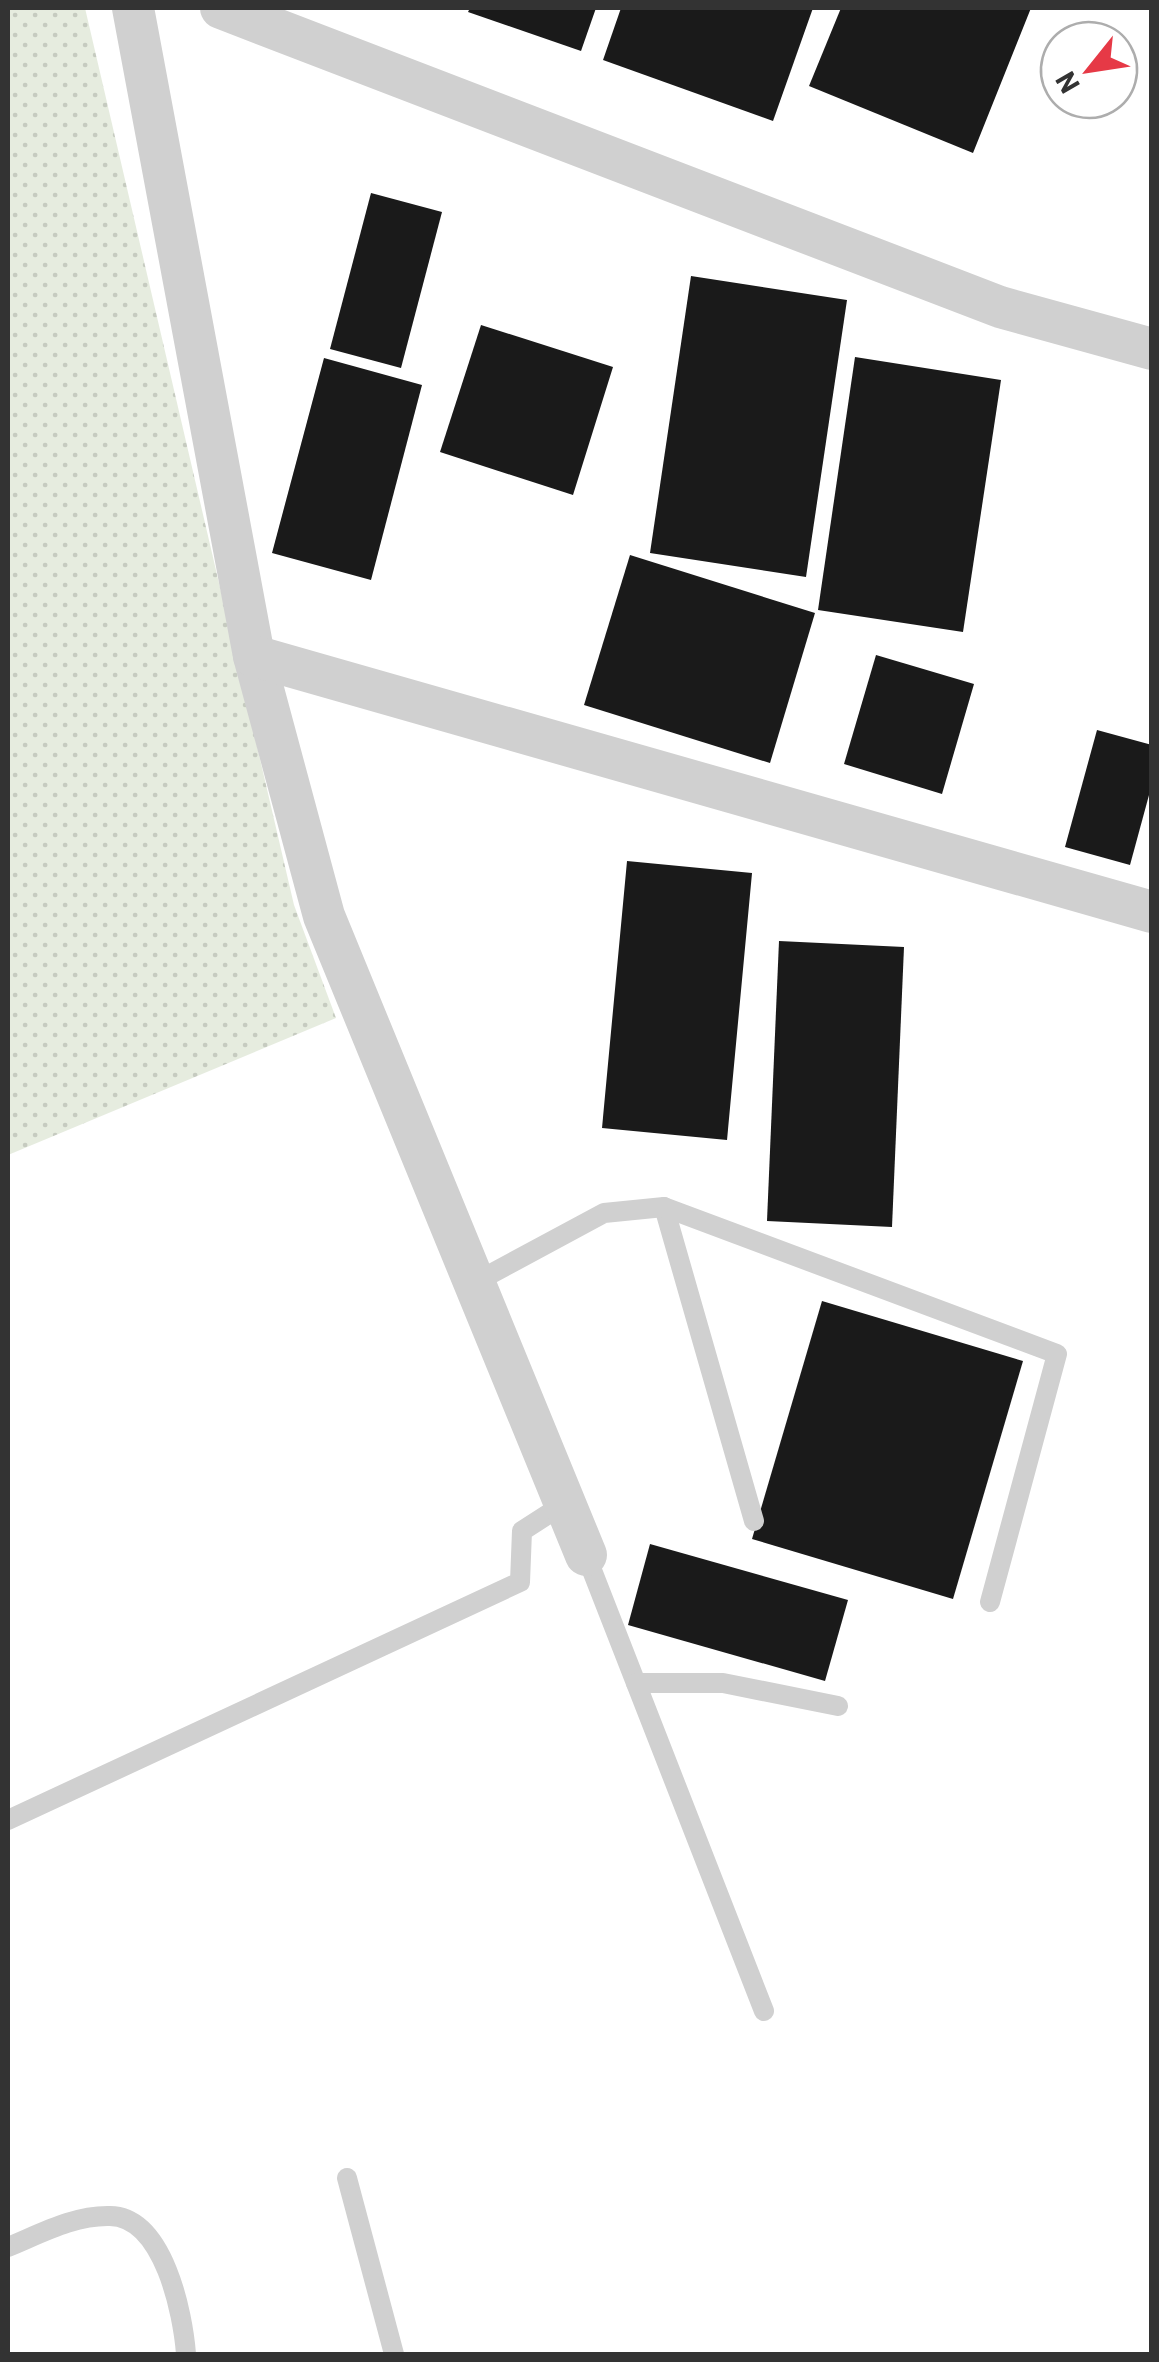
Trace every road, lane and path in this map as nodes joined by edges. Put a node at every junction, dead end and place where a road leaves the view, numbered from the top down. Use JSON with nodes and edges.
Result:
{"nodes":[{"id":1,"x":133,"y":8,"type":"edge"},
{"id":2,"x":221,"y":8,"type":"edge"},
{"id":3,"x":1152,"y":349,"type":"edge"},
{"id":4,"x":254,"y":656,"type":"junction"},
{"id":5,"x":1152,"y":912,"type":"edge"},
{"id":6,"x":664,"y":1207,"type":"junction"},
{"id":7,"x":474,"y":1283,"type":"junction"},
{"id":8,"x":564,"y":1504,"type":"junction"},
{"id":9,"x":754,"y":1521,"type":"dead end"},
{"id":10,"x":586,"y":1555,"type":"joint"},
{"id":11,"x":990,"y":1602,"type":"dead end"},
{"id":12,"x":636,"y":1683,"type":"junction"},
{"id":13,"x":838,"y":1706,"type":"dead end"},
{"id":14,"x":8,"y":1820,"type":"edge"},
{"id":15,"x":764,"y":2011,"type":"dead end"},
{"id":16,"x":347,"y":2178,"type":"dead end"},
{"id":17,"x":8,"y":2247,"type":"edge"},
{"id":18,"x":186,"y":2354,"type":"edge"},
{"id":19,"x":394,"y":2354,"type":"edge"}],
"edges":[{"from":1,"to":4,"type":"street"},
{"from":2,"to":3,"type":"street"},
{"from":4,"to":5,"type":"street"},
{"from":4,"to":7,"type":"street"},
{"from":6,"to":7,"type":"lane"},
{"from":6,"to":9,"type":"lane"},
{"from":6,"to":11,"type":"lane"},
{"from":7,"to":8,"type":"street"},
{"from":8,"to":10,"type":"street"},
{"from":8,"to":14,"type":"lane"},
{"from":10,"to":12,"type":"lane"},
{"from":12,"to":13,"type":"lane"},
{"from":12,"to":15,"type":"lane"},
{"from":16,"to":19,"type":"lane"},
{"from":17,"to":18,"type":"lane"}]}
